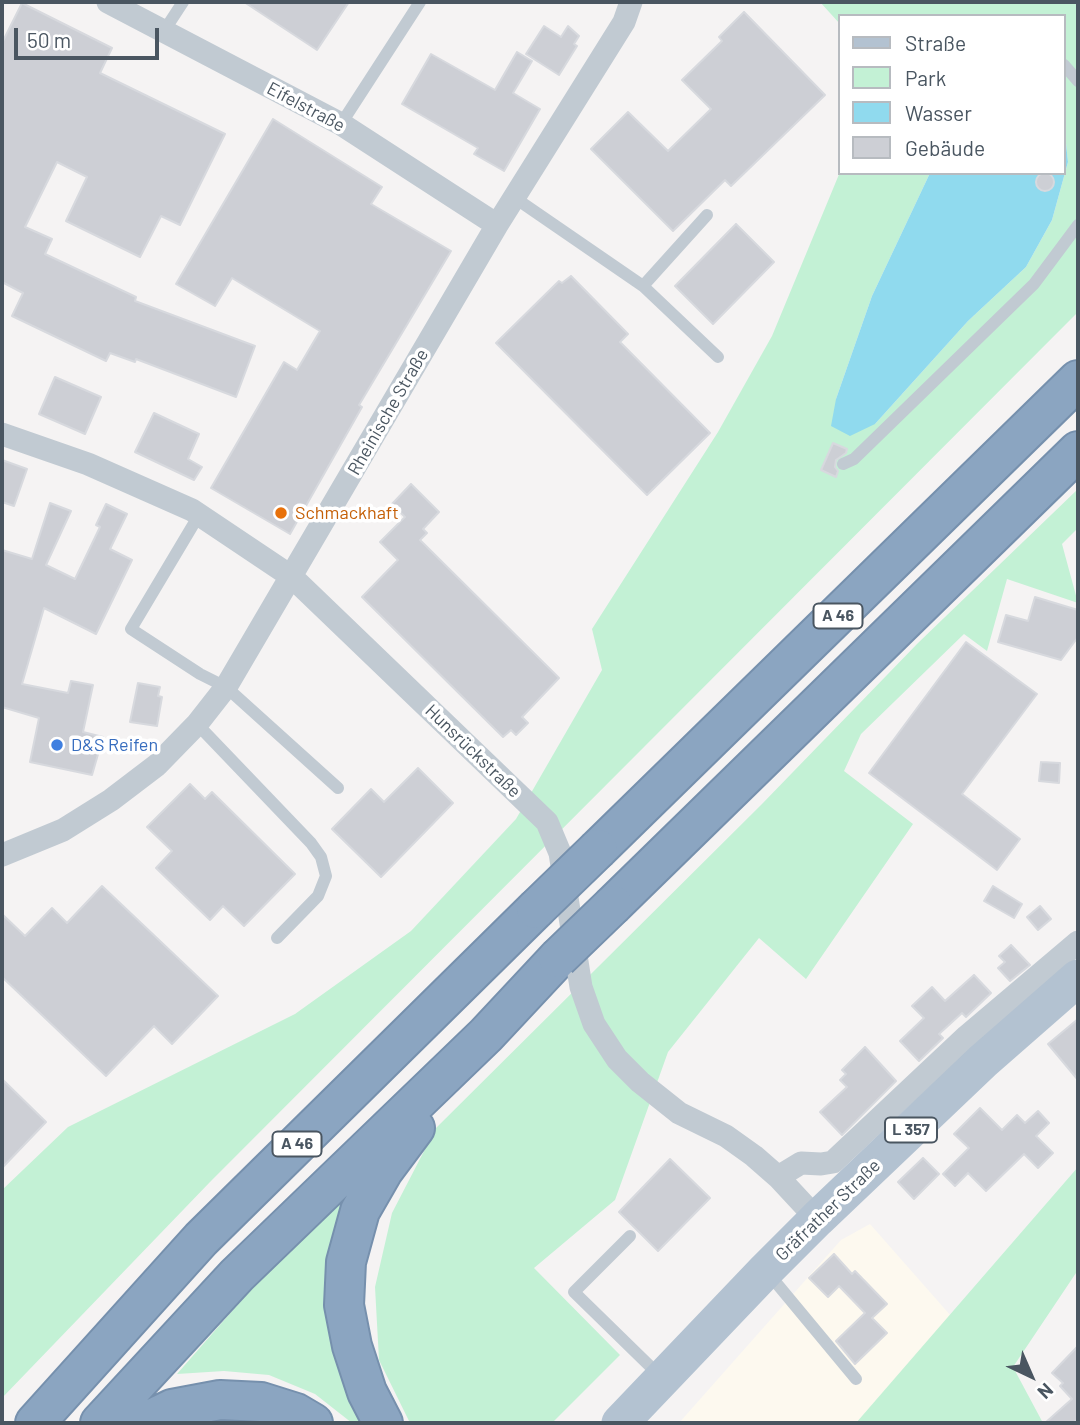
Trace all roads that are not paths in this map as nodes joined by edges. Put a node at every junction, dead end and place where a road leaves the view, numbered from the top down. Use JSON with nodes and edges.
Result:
{"nodes":[{"id":1,"x":108,"y":2,"type":"edge"},
{"id":2,"x":183,"y":2,"type":"edge"},
{"id":3,"x":420,"y":2,"type":"edge"},
{"id":4,"x":631,"y":2,"type":"edge"},
{"id":5,"x":164,"y":31,"type":"junction"},
{"id":6,"x":1066,"y":67,"type":"edge"},
{"id":7,"x":1078,"y":81,"type":"edge"},
{"id":8,"x":341,"y":124,"type":"junction"},
{"id":9,"x":515,"y":198,"type":"junction"},
{"id":10,"x":707,"y":215,"type":"dead end"},
{"id":11,"x":497,"y":225,"type":"junction"},
{"id":12,"x":1078,"y":225,"type":"edge"},
{"id":13,"x":643,"y":286,"type":"junction"},
{"id":14,"x":718,"y":357,"type":"dead end"},
{"id":15,"x":1077,"y":380,"type":"edge"},
{"id":16,"x":2,"y":434,"type":"edge"},
{"id":17,"x":1078,"y":451,"type":"edge"},
{"id":18,"x":843,"y":464,"type":"dead end"},
{"id":19,"x":199,"y":515,"type":"junction"},
{"id":20,"x":292,"y":577,"type":"junction"},
{"id":21,"x":226,"y":687,"type":"junction"},
{"id":22,"x":197,"y":724,"type":"junction"},
{"id":23,"x":338,"y":788,"type":"dead end"},
{"id":24,"x":2,"y":855,"type":"edge"},
{"id":25,"x":276,"y":938,"type":"dead end"},
{"id":26,"x":1078,"y":942,"type":"edge"},
{"id":27,"x":1078,"y":978,"type":"edge"},
{"id":28,"x":486,"y":1035,"type":"junction"},
{"id":29,"x":785,"y":1185,"type":"junction"},
{"id":30,"x":817,"y":1219,"type":"junction"},
{"id":31,"x":630,"y":1236,"type":"dead end"},
{"id":32,"x":766,"y":1270,"type":"junction"},
{"id":33,"x":662,"y":1378,"type":"junction"},
{"id":34,"x":856,"y":1379,"type":"dead end"},
{"id":35,"x":35,"y":1423,"type":"edge"},
{"id":36,"x":100,"y":1423,"type":"edge"},
{"id":37,"x":143,"y":1423,"type":"edge"},
{"id":38,"x":313,"y":1423,"type":"edge"},
{"id":39,"x":383,"y":1423,"type":"edge"},
{"id":40,"x":620,"y":1423,"type":"edge"}],
"edges":[{"from":1,"to":5,"type":"street","name":"Eifelstraße"},
{"from":2,"to":5,"type":"lane"},
{"from":3,"to":8,"type":"lane"},
{"from":4,"to":9,"type":"street","name":"Rheinische Straße"},
{"from":5,"to":8,"type":"street","name":"Eifelstraße"},
{"from":6,"to":7,"type":"lane"},
{"from":8,"to":11,"type":"street","name":"Eifelstraße"},
{"from":9,"to":11,"type":"street","name":"Rheinische Straße"},
{"from":9,"to":13,"type":"lane"},
{"from":10,"to":13,"type":"lane"},
{"from":11,"to":20,"type":"street","name":"Rheinische Straße"},
{"from":12,"to":18,"type":"lane"},
{"from":13,"to":14,"type":"lane"},
{"from":15,"to":35,"type":"highway","number":"A 46","bridge":true},
{"from":16,"to":19,"type":"street","name":"Hunsrückstraße"},
{"from":17,"to":28,"type":"highway","number":"A 46","bridge":true},
{"from":19,"to":20,"type":"street","name":"Hunsrückstraße"},
{"from":19,"to":21,"type":"lane"},
{"from":20,"to":21,"type":"street","name":"Rheinische Straße"},
{"from":20,"to":29,"type":"street","name":"Hunsrückstraße"},
{"from":21,"to":22,"type":"street","name":"Rheinische Straße"},
{"from":21,"to":23,"type":"lane"},
{"from":22,"to":24,"type":"street","name":"Rheinische Straße"},
{"from":22,"to":25,"type":"lane"},
{"from":26,"to":29,"type":"street","name":"Gräfrather Straße"},
{"from":27,"to":30,"type":"main road","name":"Gräfrather Straße","number":"L 357"},
{"from":28,"to":36,"type":"highway","number":"A 46"},
{"from":28,"to":39,"type":"highway"},
{"from":29,"to":30,"type":"street","name":"Hunsrückstraße"},
{"from":30,"to":32,"type":"main road","name":"Gräfrather Straße","number":"L 357"},
{"from":31,"to":33,"type":"lane"},
{"from":32,"to":33,"type":"main road","name":"Gräfrather Straße","number":"L 357"},
{"from":32,"to":34,"type":"lane"},
{"from":33,"to":40,"type":"main road","name":"Gräfrather Straße","number":"L 357"},
{"from":37,"to":38,"type":"highway"}]}
